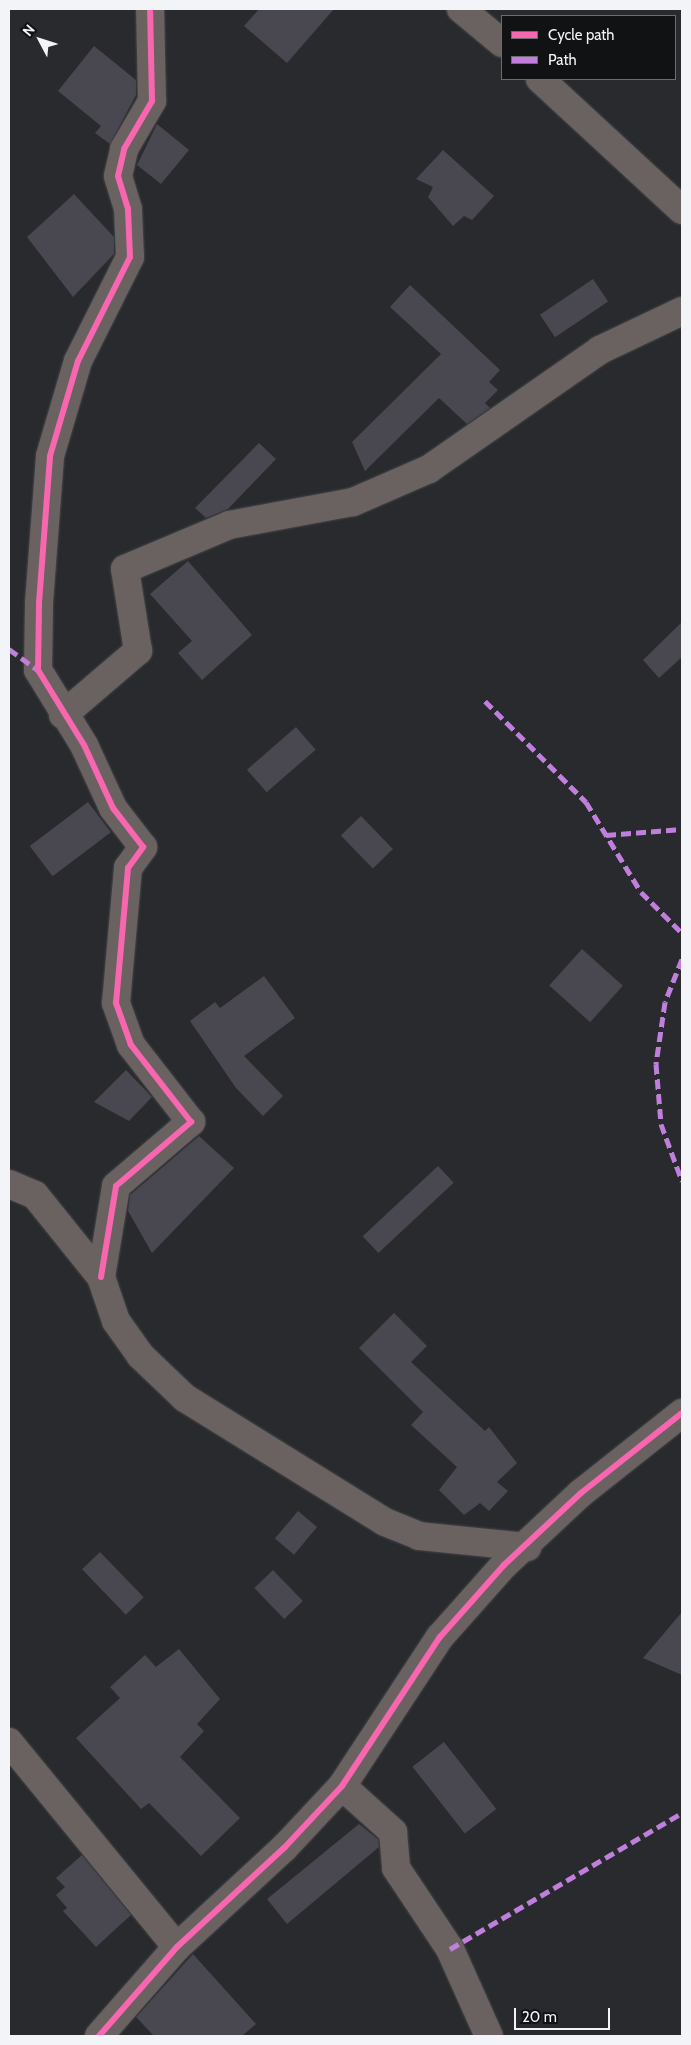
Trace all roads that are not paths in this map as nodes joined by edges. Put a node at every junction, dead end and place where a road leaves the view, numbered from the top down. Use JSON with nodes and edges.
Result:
{"nodes":[{"id":1,"x":150,"y":9,"type":"edge"},
{"id":2,"x":462,"y":9,"type":"edge"},
{"id":3,"x":501,"y":43,"type":"edge"},
{"id":4,"x":541,"y":80,"type":"edge"},
{"id":5,"x":682,"y":210,"type":"edge"},
{"id":6,"x":682,"y":311,"type":"edge"},
{"id":7,"x":63,"y":715,"type":"junction"},
{"id":8,"x":9,"y":1184,"type":"edge"},
{"id":9,"x":101,"y":1277,"type":"junction"},
{"id":10,"x":682,"y":1413,"type":"edge"},
{"id":11,"x":527,"y":1547,"type":"junction"},
{"id":12,"x":9,"y":1742,"type":"edge"},
{"id":13,"x":342,"y":1786,"type":"junction"},
{"id":14,"x":177,"y":1947,"type":"junction"},
{"id":15,"x":99,"y":2036,"type":"edge"},
{"id":16,"x":489,"y":2036,"type":"edge"}],
"edges":[{"from":1,"to":7,"type":"street"},
{"from":2,"to":3,"type":"street"},
{"from":4,"to":5,"type":"street"},
{"from":6,"to":7,"type":"street"},
{"from":7,"to":9,"type":"street"},
{"from":8,"to":9,"type":"street"},
{"from":9,"to":11,"type":"street"},
{"from":10,"to":11,"type":"street"},
{"from":11,"to":13,"type":"street"},
{"from":12,"to":14,"type":"street"},
{"from":13,"to":14,"type":"street"},
{"from":13,"to":16,"type":"street"},
{"from":14,"to":15,"type":"street"}]}
